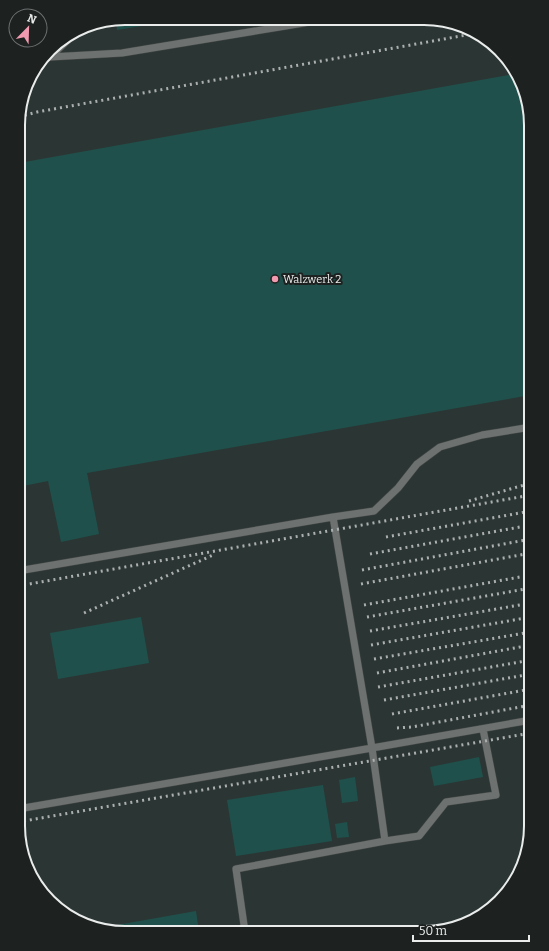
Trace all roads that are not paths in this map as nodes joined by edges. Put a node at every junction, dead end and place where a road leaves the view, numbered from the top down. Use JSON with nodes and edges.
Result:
{"nodes":[{"id":1,"x":292,"y":25,"type":"edge"},
{"id":2,"x":51,"y":58,"type":"edge"},
{"id":3,"x":524,"y":428,"type":"edge"},
{"id":4,"x":333,"y":516,"type":"junction"},
{"id":5,"x":25,"y":570,"type":"edge"},
{"id":6,"x":524,"y":721,"type":"edge"},
{"id":7,"x":483,"y":729,"type":"junction"},
{"id":8,"x":372,"y":748,"type":"junction"},
{"id":9,"x":25,"y":809,"type":"edge"},
{"id":10,"x":386,"y":841,"type":"junction"},
{"id":11,"x":244,"y":926,"type":"edge"}],
"edges":[{"from":1,"to":2,"type":"lane"},
{"from":3,"to":4,"type":"lane"},
{"from":4,"to":5,"type":"lane"},
{"from":4,"to":8,"type":"lane"},
{"from":6,"to":7,"type":"lane"},
{"from":7,"to":8,"type":"lane"},
{"from":7,"to":10,"type":"lane"},
{"from":8,"to":9,"type":"lane"},
{"from":8,"to":10,"type":"lane"},
{"from":10,"to":11,"type":"lane"}]}
